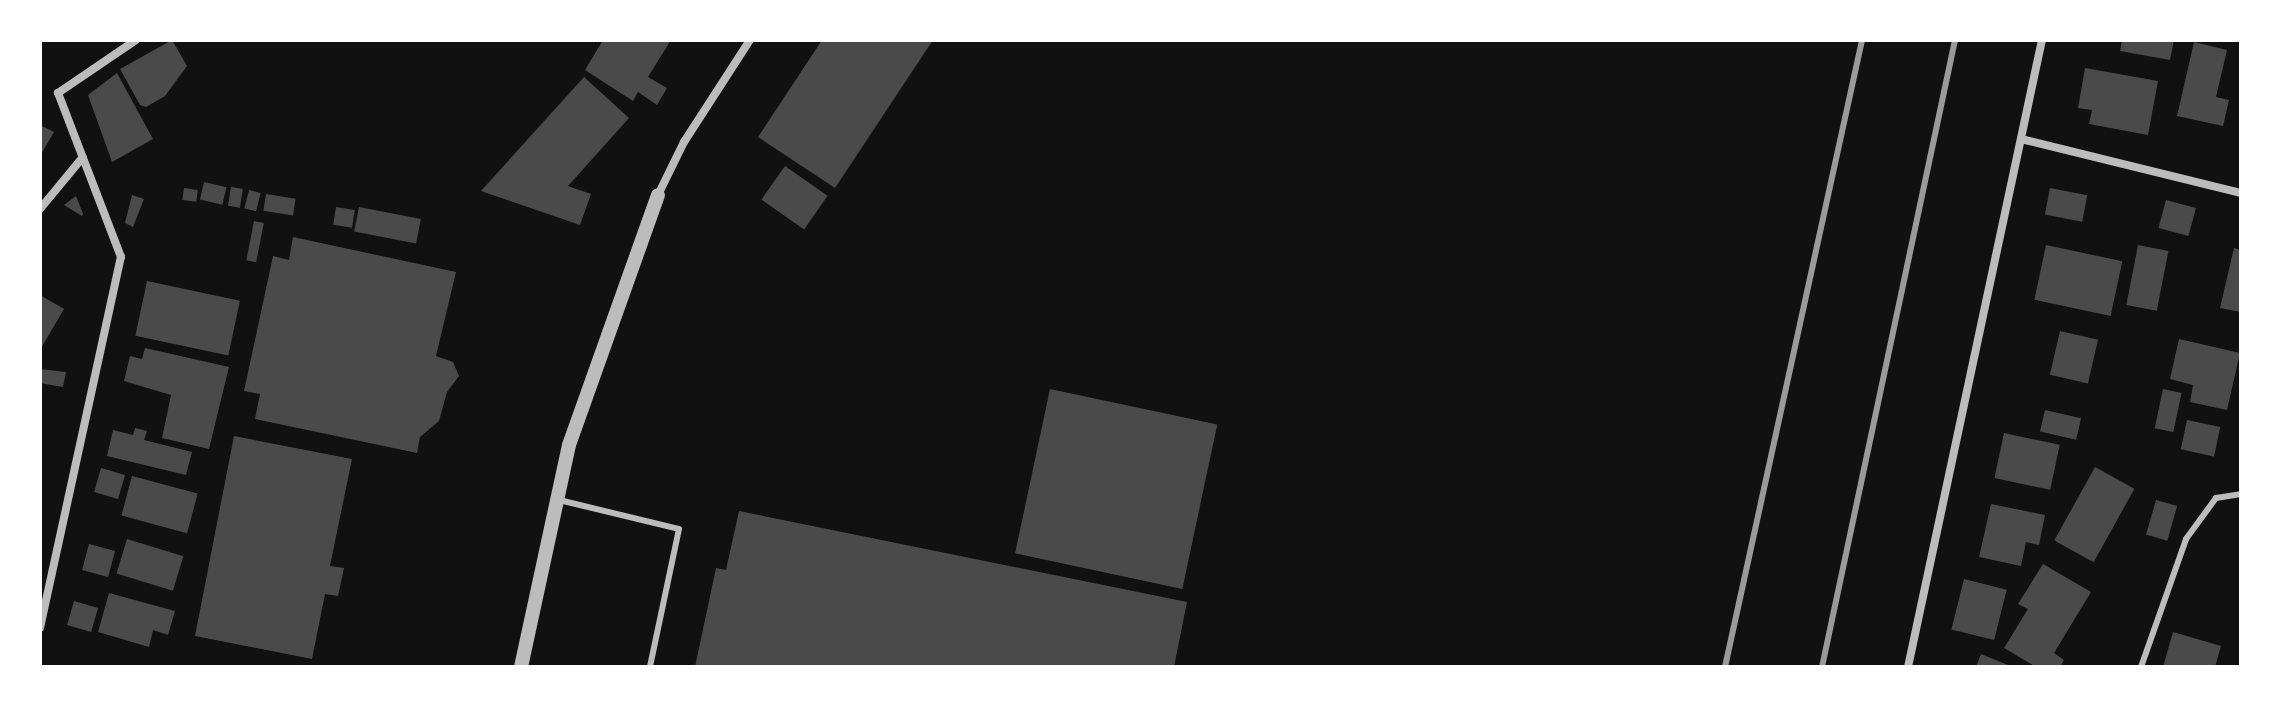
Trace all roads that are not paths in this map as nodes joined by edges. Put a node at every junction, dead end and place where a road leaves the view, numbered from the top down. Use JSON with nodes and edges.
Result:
{"nodes":[{"id":1,"x":136,"y":40,"type":"edge"},
{"id":2,"x":750,"y":40,"type":"edge"},
{"id":3,"x":2042,"y":40,"type":"edge"},
{"id":4,"x":2021,"y":139,"type":"junction"},
{"id":5,"x":83,"y":157,"type":"junction"},
{"id":6,"x":2241,"y":193,"type":"edge"},
{"id":7,"x":658,"y":195,"type":"joint"},
{"id":8,"x":43,"y":197,"type":"edge"},
{"id":9,"x":40,"y":209,"type":"edge"},
{"id":10,"x":2241,"y":494,"type":"edge"},
{"id":11,"x":556,"y":500,"type":"junction"},
{"id":12,"x":40,"y":628,"type":"edge"},
{"id":13,"x":521,"y":667,"type":"edge"},
{"id":14,"x":650,"y":667,"type":"edge"},
{"id":15,"x":1908,"y":667,"type":"edge"},
{"id":16,"x":2141,"y":667,"type":"edge"}],
"edges":[{"from":1,"to":5,"type":"street"},
{"from":2,"to":7,"type":"street"},
{"from":3,"to":4,"type":"street"},
{"from":4,"to":6,"type":"street"},
{"from":4,"to":15,"type":"street"},
{"from":5,"to":8,"type":"street"},
{"from":5,"to":12,"type":"street"},
{"from":7,"to":11,"type":"street"},
{"from":8,"to":9,"type":"street"},
{"from":10,"to":16,"type":"lane"},
{"from":11,"to":13,"type":"street"},
{"from":11,"to":14,"type":"lane"}]}
